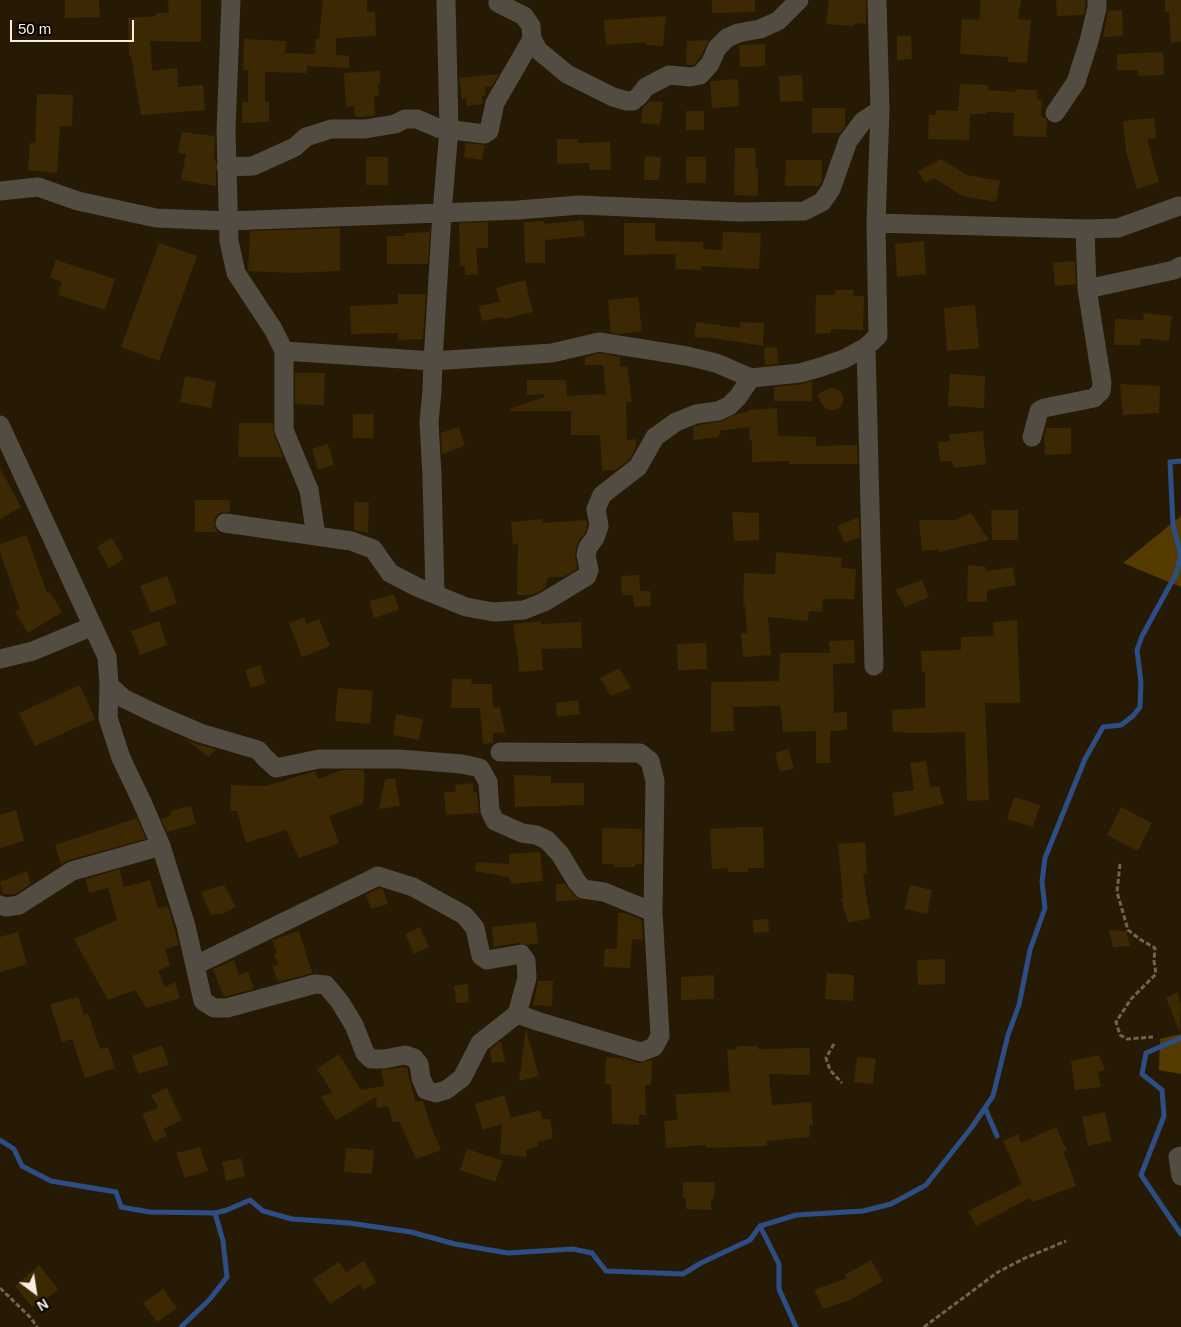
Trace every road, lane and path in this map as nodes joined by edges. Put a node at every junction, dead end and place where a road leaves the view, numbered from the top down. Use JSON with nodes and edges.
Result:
{"nodes":[{"id":1,"x":231,"y":0,"type":"edge"},
{"id":2,"x":446,"y":0,"type":"edge"},
{"id":3,"x":799,"y":0,"type":"edge"},
{"id":4,"x":877,"y":0,"type":"edge"},
{"id":5,"x":1097,"y":0,"type":"edge"},
{"id":6,"x":498,"y":3,"type":"dead end"},
{"id":7,"x":532,"y":39,"type":"junction"},
{"id":8,"x":880,"y":110,"type":"junction"},
{"id":9,"x":1055,"y":113,"type":"dead end"},
{"id":10,"x":449,"y":129,"type":"junction"},
{"id":11,"x":226,"y":167,"type":"junction"},
{"id":12,"x":0,"y":191,"type":"edge"},
{"id":13,"x":1179,"y":206,"type":"dead end"},
{"id":14,"x":442,"y":212,"type":"junction"},
{"id":15,"x":228,"y":221,"type":"junction"},
{"id":16,"x":876,"y":223,"type":"junction"},
{"id":17,"x":1085,"y":229,"type":"junction"},
{"id":18,"x":1181,"y":266,"type":"edge"},
{"id":19,"x":1088,"y":289,"type":"junction"},
{"id":20,"x":866,"y":347,"type":"junction"},
{"id":21,"x":284,"y":351,"type":"junction"},
{"id":22,"x":433,"y":361,"type":"junction"},
{"id":23,"x":751,"y":378,"type":"junction"},
{"id":24,"x":0,"y":425,"type":"edge"},
{"id":25,"x":1032,"y":437,"type":"dead end"},
{"id":26,"x":225,"y":523,"type":"dead end"},
{"id":27,"x":316,"y":536,"type":"junction"},
{"id":28,"x":435,"y":594,"type":"junction"},
{"id":29,"x":93,"y":626,"type":"junction"},
{"id":30,"x":0,"y":659,"type":"edge"},
{"id":31,"x":874,"y":666,"type":"dead end"},
{"id":32,"x":109,"y":685,"type":"junction"},
{"id":33,"x":500,"y":752,"type":"dead end"},
{"id":34,"x":161,"y":846,"type":"junction"},
{"id":35,"x":1120,"y":864,"type":"dead end"},
{"id":36,"x":0,"y":905,"type":"edge"},
{"id":37,"x":653,"y":912,"type":"junction"},
{"id":38,"x":196,"y":965,"type":"junction"},
{"id":39,"x":517,"y":1014,"type":"junction"},
{"id":40,"x":1153,"y":1036,"type":"dead end"},
{"id":41,"x":834,"y":1044,"type":"dead end"},
{"id":42,"x":842,"y":1082,"type":"dead end"},
{"id":43,"x":1181,"y":1156,"type":"edge"},
{"id":44,"x":1181,"y":1176,"type":"edge"},
{"id":45,"x":1066,"y":1242,"type":"dead end"},
{"id":46,"x":0,"y":1288,"type":"edge"},
{"id":47,"x":37,"y":1327,"type":"edge"},
{"id":48,"x":924,"y":1327,"type":"edge"}],
"edges":[{"from":1,"to":11,"type":"street"},
{"from":2,"to":10,"type":"street"},
{"from":3,"to":7,"type":"street"},
{"from":4,"to":8,"type":"street"},
{"from":5,"to":9,"type":"street"},
{"from":6,"to":7,"type":"street"},
{"from":7,"to":10,"type":"street"},
{"from":8,"to":14,"type":"street"},
{"from":8,"to":16,"type":"street"},
{"from":10,"to":11,"type":"street"},
{"from":10,"to":14,"type":"street"},
{"from":11,"to":15,"type":"street"},
{"from":12,"to":15,"type":"street"},
{"from":13,"to":17,"type":"street"},
{"from":14,"to":15,"type":"street"},
{"from":14,"to":22,"type":"street"},
{"from":15,"to":21,"type":"street"},
{"from":16,"to":17,"type":"street"},
{"from":16,"to":20,"type":"street"},
{"from":17,"to":19,"type":"street"},
{"from":18,"to":19,"type":"street"},
{"from":19,"to":25,"type":"street"},
{"from":20,"to":23,"type":"street"},
{"from":20,"to":31,"type":"street"},
{"from":21,"to":22,"type":"street"},
{"from":21,"to":27,"type":"street"},
{"from":22,"to":23,"type":"street"},
{"from":22,"to":28,"type":"street"},
{"from":23,"to":28,"type":"street"},
{"from":24,"to":29,"type":"street"},
{"from":26,"to":27,"type":"street"},
{"from":27,"to":28,"type":"street"},
{"from":29,"to":30,"type":"street"},
{"from":29,"to":32,"type":"street"},
{"from":32,"to":34,"type":"street"},
{"from":32,"to":37,"type":"street"},
{"from":33,"to":37,"type":"street"},
{"from":34,"to":36,"type":"street"},
{"from":34,"to":38,"type":"street"},
{"from":35,"to":40,"type":"path"},
{"from":37,"to":39,"type":"street"},
{"from":38,"to":39,"type":"street"},
{"from":38,"to":39,"type":"street"},
{"from":41,"to":42,"type":"path"},
{"from":43,"to":44,"type":"street"},
{"from":45,"to":48,"type":"path"},
{"from":46,"to":47,"type":"path"}]}
